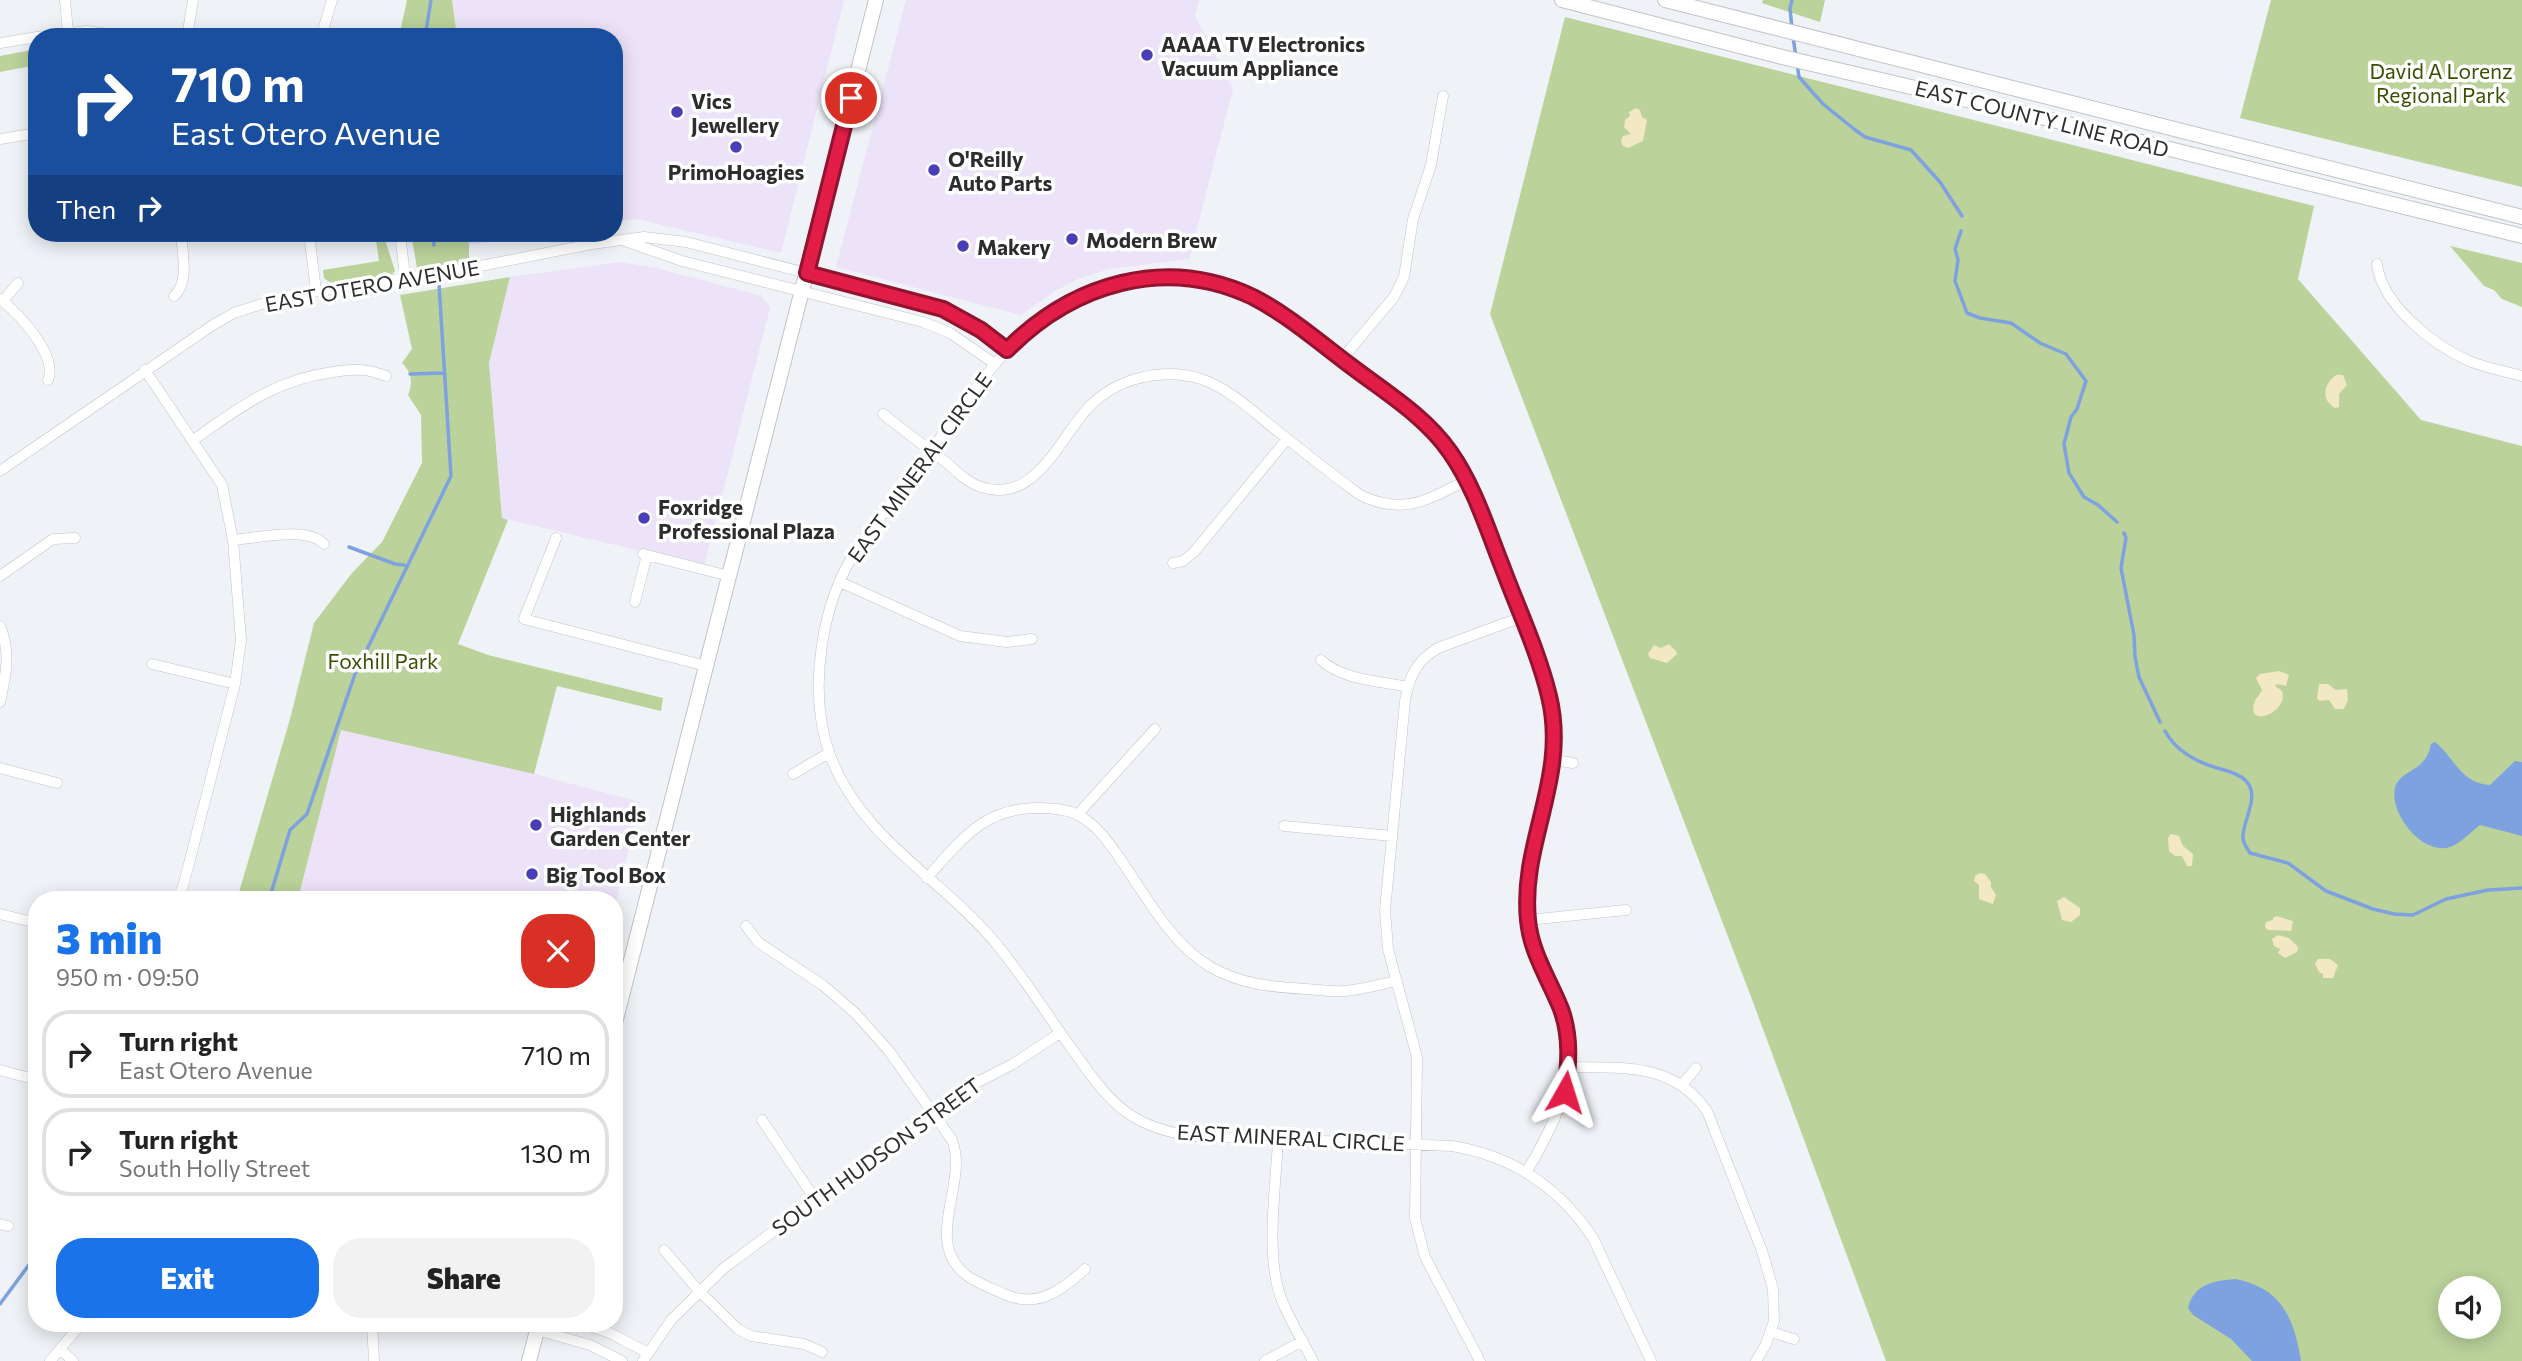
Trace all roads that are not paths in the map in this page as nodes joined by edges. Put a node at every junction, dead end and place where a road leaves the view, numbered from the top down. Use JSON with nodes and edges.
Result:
{"nodes":[{"id":1,"x":65,"y":0,"type":"edge"},
{"id":2,"x":193,"y":0,"type":"edge"},
{"id":3,"x":332,"y":0,"type":"edge"},
{"id":4,"x":876,"y":0,"type":"edge"},
{"id":5,"x":1562,"y":0,"type":"edge"},
{"id":6,"x":1665,"y":0,"type":"edge"},
{"id":7,"x":68,"y":28,"type":"edge"},
{"id":8,"x":188,"y":28,"type":"edge"},
{"id":9,"x":324,"y":28,"type":"edge"},
{"id":10,"x":28,"y":39,"type":"edge"},
{"id":11,"x":0,"y":43,"type":"edge"},
{"id":12,"x":1443,"y":96,"type":"dead end"},
{"id":13,"x":28,"y":134,"type":"edge"},
{"id":14,"x":0,"y":139,"type":"edge"},
{"id":15,"x":2522,"y":217,"type":"edge"},
{"id":16,"x":2522,"y":236,"type":"edge"},
{"id":17,"x":624,"y":241,"type":"joint"},
{"id":18,"x":182,"y":242,"type":"edge"},
{"id":19,"x":310,"y":242,"type":"edge"},
{"id":20,"x":401,"y":242,"type":"edge"},
{"id":21,"x":613,"y":242,"type":"edge"},
{"id":22,"x":2377,"y":264,"type":"dead end"},
{"id":23,"x":807,"y":273,"type":"junction"},
{"id":24,"x":405,"y":277,"type":"junction"},
{"id":25,"x":18,"y":283,"type":"dead end"},
{"id":26,"x":316,"y":291,"type":"junction"},
{"id":27,"x":802,"y":293,"type":"junction"},
{"id":28,"x":174,"y":296,"type":"dead end"},
{"id":29,"x":1,"y":300,"type":"edge"},
{"id":30,"x":1007,"y":350,"type":"junction"},
{"id":31,"x":1342,"y":359,"type":"junction"},
{"id":32,"x":995,"y":363,"type":"junction"},
{"id":33,"x":145,"y":370,"type":"junction"},
{"id":34,"x":386,"y":376,"type":"dead end"},
{"id":35,"x":2522,"y":376,"type":"edge"},
{"id":36,"x":48,"y":380,"type":"dead end"},
{"id":37,"x":883,"y":414,"type":"dead end"},
{"id":38,"x":1287,"y":439,"type":"junction"},
{"id":39,"x":193,"y":440,"type":"junction"},
{"id":40,"x":931,"y":451,"type":"junction"},
{"id":41,"x":0,"y":471,"type":"edge"},
{"id":42,"x":1467,"y":480,"type":"junction"},
{"id":43,"x":75,"y":537,"type":"dead end"},
{"id":44,"x":556,"y":538,"type":"dead end"},
{"id":45,"x":233,"y":540,"type":"junction"},
{"id":46,"x":324,"y":544,"type":"dead end"},
{"id":47,"x":1173,"y":563,"type":"dead end"},
{"id":48,"x":0,"y":576,"type":"edge"},
{"id":49,"x":729,"y":576,"type":"junction"},
{"id":50,"x":840,"y":582,"type":"junction"},
{"id":51,"x":635,"y":602,"type":"dead end"},
{"id":52,"x":1522,"y":617,"type":"junction"},
{"id":53,"x":0,"y":626,"type":"edge"},
{"id":54,"x":1032,"y":639,"type":"dead end"},
{"id":55,"x":1321,"y":660,"type":"dead end"},
{"id":56,"x":152,"y":664,"type":"dead end"},
{"id":57,"x":706,"y":666,"type":"junction"},
{"id":58,"x":235,"y":684,"type":"junction"},
{"id":59,"x":1408,"y":687,"type":"junction"},
{"id":60,"x":0,"y":702,"type":"edge"},
{"id":61,"x":1156,"y":729,"type":"dead end"},
{"id":62,"x":829,"y":753,"type":"junction"},
{"id":63,"x":1554,"y":760,"type":"junction"},
{"id":64,"x":1573,"y":763,"type":"dead end"},
{"id":65,"x":0,"y":768,"type":"edge"},
{"id":66,"x":793,"y":774,"type":"dead end"},
{"id":67,"x":57,"y":783,"type":"dead end"},
{"id":68,"x":1077,"y":815,"type":"junction"},
{"id":69,"x":1284,"y":826,"type":"dead end"},
{"id":70,"x":1392,"y":836,"type":"junction"},
{"id":71,"x":927,"y":878,"type":"junction"},
{"id":72,"x":181,"y":891,"type":"edge"},
{"id":73,"x":1626,"y":910,"type":"dead end"},
{"id":74,"x":0,"y":914,"type":"edge"},
{"id":75,"x":1528,"y":920,"type":"junction"},
{"id":76,"x":28,"y":921,"type":"edge"},
{"id":77,"x":746,"y":926,"type":"dead end"},
{"id":78,"x":623,"y":965,"type":"edge"},
{"id":79,"x":1395,"y":981,"type":"junction"},
{"id":80,"x":1060,"y":1033,"type":"junction"},
{"id":81,"x":1568,"y":1067,"type":"junction"},
{"id":82,"x":1696,"y":1068,"type":"dead end"},
{"id":83,"x":0,"y":1070,"type":"edge"},
{"id":84,"x":28,"y":1078,"type":"edge"},
{"id":85,"x":1682,"y":1085,"type":"junction"},
{"id":86,"x":933,"y":1112,"type":"junction"},
{"id":87,"x":762,"y":1120,"type":"dead end"},
{"id":88,"x":1278,"y":1140,"type":"junction"},
{"id":89,"x":1416,"y":1143,"type":"junction"},
{"id":90,"x":1527,"y":1171,"type":"junction"},
{"id":91,"x":815,"y":1199,"type":"junction"},
{"id":92,"x":664,"y":1250,"type":"dead end"},
{"id":93,"x":1085,"y":1269,"type":"dead end"},
{"id":94,"x":699,"y":1291,"type":"junction"},
{"id":95,"x":74,"y":1332,"type":"edge"},
{"id":96,"x":372,"y":1332,"type":"edge"},
{"id":97,"x":536,"y":1332,"type":"edge"},
{"id":98,"x":554,"y":1332,"type":"edge"},
{"id":99,"x":607,"y":1332,"type":"edge"},
{"id":100,"x":1771,"y":1332,"type":"junction"},
{"id":101,"x":1794,"y":1339,"type":"dead end"},
{"id":102,"x":1303,"y":1341,"type":"junction"},
{"id":103,"x":60,"y":1349,"type":"junction"},
{"id":104,"x":822,"y":1352,"type":"dead end"},
{"id":105,"x":645,"y":1357,"type":"edge"},
{"id":106,"x":50,"y":1361,"type":"edge"},
{"id":107,"x":74,"y":1361,"type":"edge"},
{"id":108,"x":374,"y":1361,"type":"edge"},
{"id":109,"x":529,"y":1361,"type":"edge"},
{"id":110,"x":622,"y":1361,"type":"edge"},
{"id":111,"x":1265,"y":1361,"type":"edge"},
{"id":112,"x":1313,"y":1361,"type":"edge"},
{"id":113,"x":1480,"y":1361,"type":"edge"},
{"id":114,"x":1651,"y":1361,"type":"edge"},
{"id":115,"x":1756,"y":1361,"type":"edge"}],
"edges":[{"from":1,"to":7,"type":"street"},
{"from":2,"to":8,"type":"street"},
{"from":3,"to":9,"type":"street"},
{"from":4,"to":23,"type":"main road"},
{"from":5,"to":16,"type":"main road","name":"EAST COUNTY LINE ROAD"},
{"from":6,"to":15,"type":"main road","name":"EAST COUNTY LINE ROAD"},
{"from":10,"to":11,"type":"street"},
{"from":12,"to":31,"type":"street"},
{"from":13,"to":14,"type":"street"},
{"from":17,"to":23,"type":"street","name":"EAST OTERO AVENUE"},
{"from":17,"to":27,"type":"street","name":"EAST OTERO AVENUE"},
{"from":18,"to":28,"type":"street"},
{"from":19,"to":26,"type":"street"},
{"from":20,"to":24,"type":"street"},
{"from":21,"to":24,"type":"street","name":"EAST OTERO AVENUE"},
{"from":22,"to":35,"type":"street"},
{"from":23,"to":27,"type":"main road"},
{"from":23,"to":30,"type":"street","name":"EAST OTERO AVENUE"},
{"from":24,"to":26,"type":"street","name":"EAST OTERO AVENUE"},
{"from":25,"to":29,"type":"street"},
{"from":26,"to":33,"type":"street","name":"EAST OTERO AVENUE"},
{"from":27,"to":32,"type":"street","name":"EAST OTERO AVENUE"},
{"from":27,"to":49,"type":"main road"},
{"from":29,"to":36,"type":"street"},
{"from":30,"to":31,"type":"street","name":"EAST MINERAL CIRCLE"},
{"from":30,"to":32,"type":"street","name":"EAST MINERAL CIRCLE"},
{"from":31,"to":42,"type":"street","name":"EAST MINERAL CIRCLE"},
{"from":32,"to":40,"type":"street","name":"EAST MINERAL CIRCLE"},
{"from":33,"to":39,"type":"street"},
{"from":33,"to":41,"type":"street","name":"EAST OTERO AVENUE"},
{"from":34,"to":39,"type":"street"},
{"from":37,"to":40,"type":"street"},
{"from":38,"to":40,"type":"street"},
{"from":38,"to":42,"type":"street"},
{"from":38,"to":47,"type":"street"},
{"from":39,"to":45,"type":"street"},
{"from":40,"to":50,"type":"street","name":"EAST MINERAL CIRCLE"},
{"from":42,"to":52,"type":"street","name":"EAST MINERAL CIRCLE"},
{"from":43,"to":48,"type":"street"},
{"from":44,"to":57,"type":"street"},
{"from":45,"to":46,"type":"street"},
{"from":45,"to":58,"type":"street"},
{"from":49,"to":51,"type":"street"},
{"from":49,"to":57,"type":"main road"},
{"from":50,"to":54,"type":"street"},
{"from":50,"to":62,"type":"street","name":"EAST MINERAL CIRCLE"},
{"from":52,"to":59,"type":"street"},
{"from":52,"to":63,"type":"street","name":"EAST MINERAL CIRCLE"},
{"from":53,"to":60,"type":"street"},
{"from":55,"to":59,"type":"street"},
{"from":56,"to":58,"type":"street"},
{"from":57,"to":78,"type":"main road"},
{"from":58,"to":72,"type":"street"},
{"from":59,"to":70,"type":"street"},
{"from":61,"to":68,"type":"street"},
{"from":62,"to":66,"type":"street"},
{"from":62,"to":71,"type":"street","name":"EAST MINERAL CIRCLE"},
{"from":63,"to":64,"type":"street"},
{"from":63,"to":75,"type":"street","name":"EAST MINERAL CIRCLE"},
{"from":65,"to":67,"type":"street"},
{"from":68,"to":71,"type":"street"},
{"from":68,"to":79,"type":"street"},
{"from":69,"to":70,"type":"street"},
{"from":70,"to":79,"type":"street"},
{"from":71,"to":80,"type":"street","name":"EAST MINERAL CIRCLE"},
{"from":73,"to":75,"type":"street"},
{"from":74,"to":76,"type":"street"},
{"from":75,"to":81,"type":"street","name":"EAST MINERAL CIRCLE"},
{"from":77,"to":86,"type":"street"},
{"from":79,"to":89,"type":"street"},
{"from":80,"to":86,"type":"street","name":"SOUTH HUDSON STREET"},
{"from":80,"to":88,"type":"street","name":"EAST MINERAL CIRCLE"},
{"from":81,"to":85,"type":"street"},
{"from":81,"to":90,"type":"street","name":"EAST MINERAL CIRCLE"},
{"from":82,"to":85,"type":"street"},
{"from":83,"to":84,"type":"street"},
{"from":85,"to":100,"type":"street"},
{"from":86,"to":91,"type":"street","name":"SOUTH HUDSON STREET"},
{"from":86,"to":93,"type":"street"},
{"from":87,"to":91,"type":"street"},
{"from":88,"to":89,"type":"street","name":"EAST MINERAL CIRCLE"},
{"from":88,"to":102,"type":"street"},
{"from":89,"to":90,"type":"street","name":"EAST MINERAL CIRCLE"},
{"from":89,"to":113,"type":"street"},
{"from":90,"to":114,"type":"street","name":"EAST MINERAL CIRCLE"},
{"from":91,"to":94,"type":"street","name":"SOUTH HUDSON STREET"},
{"from":92,"to":94,"type":"street"},
{"from":94,"to":104,"type":"street"},
{"from":94,"to":105,"type":"street","name":"SOUTH HUDSON STREET"},
{"from":95,"to":103,"type":"street"},
{"from":96,"to":108,"type":"street"},
{"from":97,"to":109,"type":"main road"},
{"from":98,"to":110,"type":"street"},
{"from":99,"to":105,"type":"street"},
{"from":100,"to":101,"type":"street"},
{"from":100,"to":115,"type":"street"},
{"from":102,"to":111,"type":"street"},
{"from":102,"to":112,"type":"street"},
{"from":103,"to":106,"type":"street"},
{"from":103,"to":107,"type":"street"}]}
